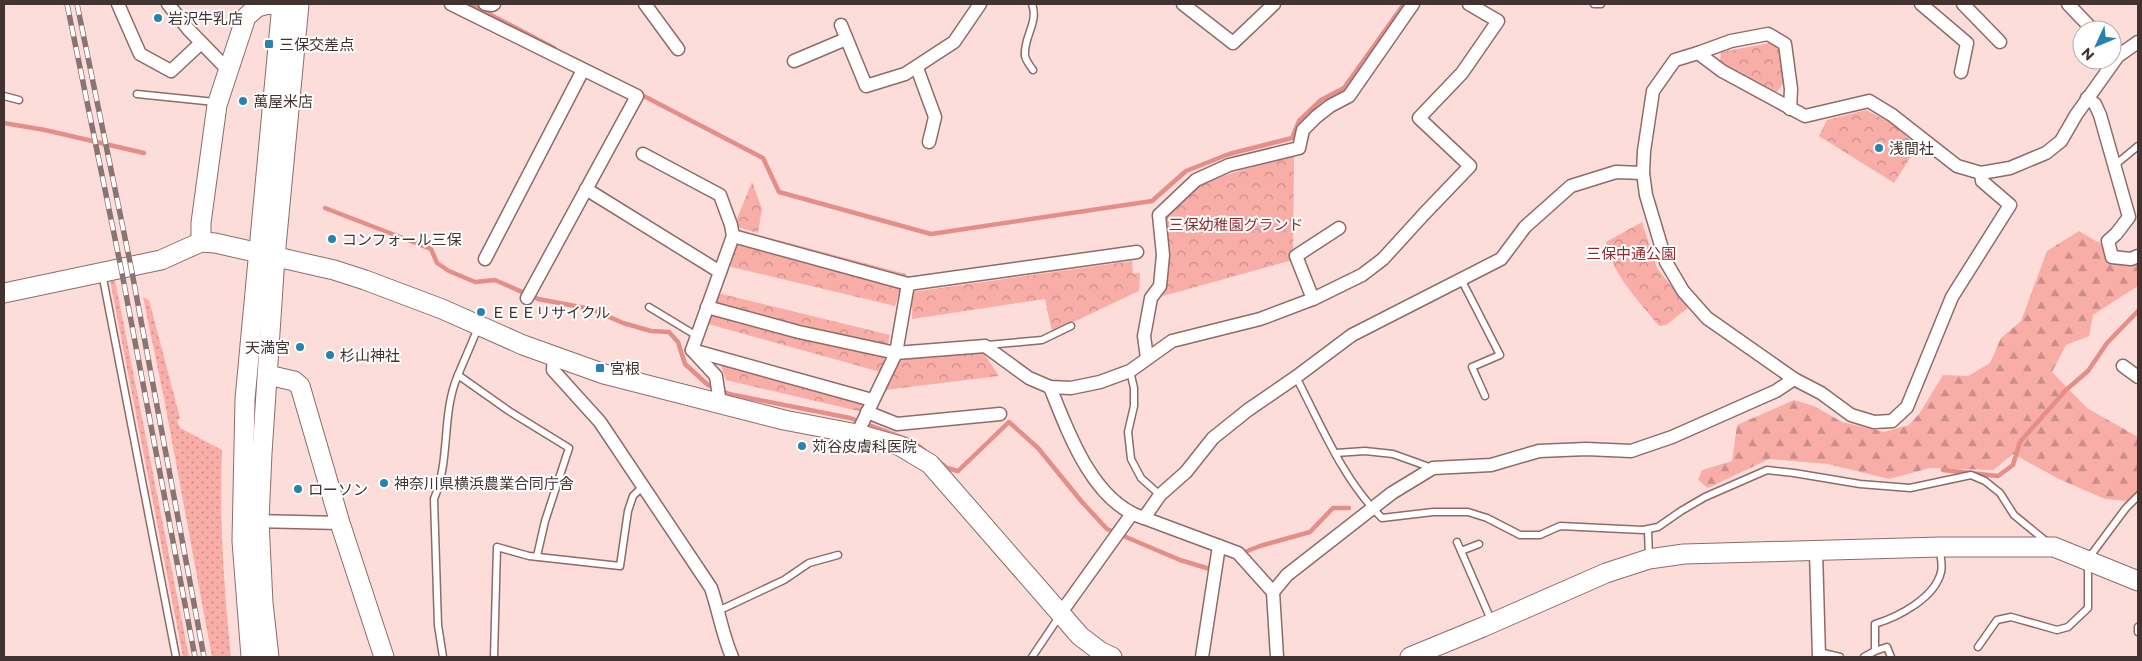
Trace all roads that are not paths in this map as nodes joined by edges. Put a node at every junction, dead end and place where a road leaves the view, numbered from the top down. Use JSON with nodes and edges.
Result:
{"nodes":[{"id":1,"x":118,"y":4,"type":"edge"},
{"id":2,"x":168,"y":4,"type":"edge"},
{"id":3,"x":287,"y":4,"type":"edge"},
{"id":4,"x":451,"y":4,"type":"edge"},
{"id":5,"x":485,"y":4,"type":"edge"},
{"id":6,"x":494,"y":4,"type":"edge"},
{"id":7,"x":645,"y":4,"type":"edge"},
{"id":8,"x":980,"y":4,"type":"edge"},
{"id":9,"x":1032,"y":4,"type":"edge"},
{"id":10,"x":1183,"y":4,"type":"edge"},
{"id":11,"x":1274,"y":4,"type":"edge"},
{"id":12,"x":1413,"y":4,"type":"edge"},
{"id":13,"x":1470,"y":4,"type":"edge"},
{"id":14,"x":1594,"y":4,"type":"edge"},
{"id":15,"x":1600,"y":4,"type":"edge"},
{"id":16,"x":1921,"y":4,"type":"edge"},
{"id":17,"x":1964,"y":4,"type":"edge"},
{"id":18,"x":2068,"y":4,"type":"edge"},
{"id":19,"x":247,"y":10,"type":"edge"},
{"id":20,"x":2083,"y":20,"type":"edge"},
{"id":21,"x":841,"y":25,"type":"dead end"},
{"id":22,"x":846,"y":39,"type":"junction"},
{"id":23,"x":201,"y":42,"type":"junction"},
{"id":24,"x":2000,"y":42,"type":"dead end"},
{"id":25,"x":2138,"y":42,"type":"edge"},
{"id":26,"x":678,"y":49,"type":"dead end"},
{"id":27,"x":2122,"y":50,"type":"edge"},
{"id":28,"x":1698,"y":53,"type":"junction"},
{"id":29,"x":794,"y":60,"type":"dead end"},
{"id":30,"x":917,"y":68,"type":"junction"},
{"id":31,"x":228,"y":70,"type":"junction"},
{"id":32,"x":583,"y":70,"type":"junction"},
{"id":33,"x":1033,"y":70,"type":"dead end"},
{"id":34,"x":2104,"y":70,"type":"edge"},
{"id":35,"x":1961,"y":72,"type":"dead end"},
{"id":36,"x":137,"y":94,"type":"dead end"},
{"id":37,"x":4,"y":96,"type":"edge"},
{"id":38,"x":2087,"y":98,"type":"junction"},
{"id":39,"x":20,"y":100,"type":"dead end"},
{"id":40,"x":218,"y":103,"type":"junction"},
{"id":41,"x":1790,"y":109,"type":"junction"},
{"id":42,"x":929,"y":142,"type":"dead end"},
{"id":43,"x":2138,"y":146,"type":"edge"},
{"id":44,"x":643,"y":154,"type":"dead end"},
{"id":45,"x":2115,"y":165,"type":"junction"},
{"id":46,"x":1643,"y":173,"type":"junction"},
{"id":47,"x":1981,"y":173,"type":"junction"},
{"id":48,"x":586,"y":189,"type":"junction"},
{"id":49,"x":1339,"y":228,"type":"dead end"},
{"id":50,"x":733,"y":236,"type":"junction"},
{"id":51,"x":201,"y":242,"type":"junction"},
{"id":52,"x":1137,"y":252,"type":"dead end"},
{"id":53,"x":267,"y":255,"type":"junction"},
{"id":54,"x":2138,"y":256,"type":"edge"},
{"id":55,"x":485,"y":259,"type":"dead end"},
{"id":56,"x":102,"y":272,"type":"junction"},
{"id":57,"x":720,"y":272,"type":"junction"},
{"id":58,"x":1461,"y":279,"type":"junction"},
{"id":59,"x":908,"y":284,"type":"junction"},
{"id":60,"x":4,"y":293,"type":"edge"},
{"id":61,"x":526,"y":298,"type":"dead end"},
{"id":62,"x":1314,"y":299,"type":"junction"},
{"id":63,"x":707,"y":306,"type":"junction"},
{"id":64,"x":648,"y":307,"type":"dead end"},
{"id":65,"x":479,"y":325,"type":"junction"},
{"id":66,"x":1071,"y":326,"type":"dead end"},
{"id":67,"x":697,"y":336,"type":"junction"},
{"id":68,"x":986,"y":346,"type":"junction"},
{"id":69,"x":692,"y":350,"type":"junction"},
{"id":70,"x":896,"y":353,"type":"junction"},
{"id":71,"x":554,"y":356,"type":"junction"},
{"id":72,"x":1147,"y":358,"type":"junction"},
{"id":73,"x":2124,"y":366,"type":"dead end"},
{"id":74,"x":1130,"y":371,"type":"junction"},
{"id":75,"x":268,"y":375,"type":"junction"},
{"id":76,"x":458,"y":375,"type":"junction"},
{"id":77,"x":2138,"y":377,"type":"edge"},
{"id":78,"x":1296,"y":378,"type":"junction"},
{"id":79,"x":1794,"y":378,"type":"junction"},
{"id":80,"x":1050,"y":387,"type":"junction"},
{"id":81,"x":1485,"y":396,"type":"dead end"},
{"id":82,"x":872,"y":400,"type":"junction"},
{"id":83,"x":720,"y":404,"type":"junction"},
{"id":84,"x":867,"y":412,"type":"junction"},
{"id":85,"x":1000,"y":414,"type":"dead end"},
{"id":86,"x":857,"y":434,"type":"junction"},
{"id":87,"x":1336,"y":453,"type":"junction"},
{"id":88,"x":1433,"y":468,"type":"junction"},
{"id":89,"x":643,"y":486,"type":"junction"},
{"id":90,"x":1160,"y":495,"type":"junction"},
{"id":91,"x":2138,"y":496,"type":"edge"},
{"id":92,"x":1372,"y":509,"type":"junction"},
{"id":93,"x":1137,"y":516,"type":"junction"},
{"id":94,"x":250,"y":521,"type":"junction"},
{"id":95,"x":340,"y":523,"type":"junction"},
{"id":96,"x":1648,"y":530,"type":"junction"},
{"id":97,"x":1457,"y":542,"type":"dead end"},
{"id":98,"x":1479,"y":544,"type":"dead end"},
{"id":99,"x":1219,"y":546,"type":"junction"},
{"id":100,"x":1940,"y":547,"type":"junction"},
{"id":101,"x":2054,"y":547,"type":"junction"},
{"id":102,"x":1461,"y":551,"type":"junction"},
{"id":103,"x":1816,"y":551,"type":"junction"},
{"id":104,"x":838,"y":555,"type":"dead end"},
{"id":105,"x":537,"y":556,"type":"junction"},
{"id":106,"x":1649,"y":559,"type":"junction"},
{"id":107,"x":2088,"y":559,"type":"junction"},
{"id":108,"x":2138,"y":581,"type":"edge"},
{"id":109,"x":1273,"y":592,"type":"junction"},
{"id":110,"x":718,"y":611,"type":"junction"},
{"id":111,"x":1060,"y":614,"type":"junction"},
{"id":112,"x":1492,"y":623,"type":"junction"},
{"id":113,"x":2138,"y":627,"type":"edge"},
{"id":114,"x":2138,"y":632,"type":"edge"},
{"id":115,"x":1978,"y":647,"type":"dead end"},
{"id":116,"x":1875,"y":651,"type":"junction"},
{"id":117,"x":1819,"y":655,"type":"edge"},
{"id":118,"x":176,"y":657,"type":"edge"},
{"id":119,"x":251,"y":657,"type":"edge"},
{"id":120,"x":269,"y":657,"type":"edge"},
{"id":121,"x":384,"y":657,"type":"edge"},
{"id":122,"x":443,"y":657,"type":"edge"},
{"id":123,"x":494,"y":657,"type":"edge"},
{"id":124,"x":732,"y":657,"type":"edge"},
{"id":125,"x":1032,"y":657,"type":"edge"},
{"id":126,"x":1112,"y":657,"type":"edge"},
{"id":127,"x":1202,"y":657,"type":"edge"},
{"id":128,"x":1277,"y":657,"type":"edge"},
{"id":129,"x":1412,"y":657,"type":"edge"},
{"id":130,"x":1840,"y":657,"type":"edge"},
{"id":131,"x":1864,"y":657,"type":"edge"},
{"id":132,"x":1891,"y":657,"type":"edge"}],
"edges":[{"from":1,"to":23,"type":"street"},
{"from":2,"to":23,"type":"street"},
{"from":3,"to":19,"type":"street"},
{"from":3,"to":53,"type":"street"},
{"from":4,"to":32,"type":"street"},
{"from":5,"to":6,"type":"street"},
{"from":7,"to":26,"type":"street"},
{"from":8,"to":30,"type":"street"},
{"from":9,"to":33,"type":"lane"},
{"from":10,"to":11,"type":"street"},
{"from":12,"to":72,"type":"street"},
{"from":13,"to":62,"type":"street"},
{"from":14,"to":15,"type":"lane"},
{"from":16,"to":35,"type":"street"},
{"from":17,"to":24,"type":"street"},
{"from":18,"to":20,"type":"street"},
{"from":19,"to":31,"type":"street"},
{"from":21,"to":22,"type":"street"},
{"from":22,"to":29,"type":"street"},
{"from":22,"to":30,"type":"street"},
{"from":23,"to":31,"type":"street"},
{"from":25,"to":27,"type":"street"},
{"from":28,"to":41,"type":"street"},
{"from":28,"to":41,"type":"street"},
{"from":28,"to":46,"type":"street"},
{"from":30,"to":42,"type":"street"},
{"from":31,"to":40,"type":"street"},
{"from":32,"to":48,"type":"street"},
{"from":32,"to":55,"type":"street"},
{"from":34,"to":38,"type":"street"},
{"from":36,"to":40,"type":"lane"},
{"from":37,"to":39,"type":"lane"},
{"from":38,"to":45,"type":"street"},
{"from":38,"to":47,"type":"street"},
{"from":40,"to":51,"type":"street"},
{"from":41,"to":47,"type":"street"},
{"from":43,"to":45,"type":"lane"},
{"from":44,"to":50,"type":"street"},
{"from":45,"to":54,"type":"street"},
{"from":46,"to":58,"type":"street"},
{"from":46,"to":79,"type":"street"},
{"from":47,"to":79,"type":"street"},
{"from":48,"to":57,"type":"street"},
{"from":48,"to":61,"type":"street"},
{"from":49,"to":62,"type":"street"},
{"from":50,"to":57,"type":"street"},
{"from":50,"to":59,"type":"street"},
{"from":51,"to":53,"type":"street"},
{"from":51,"to":56,"type":"street"},
{"from":52,"to":59,"type":"street"},
{"from":53,"to":65,"type":"street"},
{"from":53,"to":75,"type":"street"},
{"from":53,"to":94,"type":"street"},
{"from":56,"to":60,"type":"street"},
{"from":56,"to":118,"type":"lane"},
{"from":57,"to":63,"type":"street"},
{"from":58,"to":78,"type":"street"},
{"from":58,"to":81,"type":"lane"},
{"from":59,"to":70,"type":"street"},
{"from":62,"to":72,"type":"street"},
{"from":63,"to":67,"type":"street"},
{"from":63,"to":70,"type":"street"},
{"from":64,"to":67,"type":"lane"},
{"from":65,"to":71,"type":"street"},
{"from":65,"to":76,"type":"lane"},
{"from":66,"to":68,"type":"lane"},
{"from":67,"to":69,"type":"street"},
{"from":68,"to":70,"type":"street"},
{"from":68,"to":80,"type":"street"},
{"from":69,"to":82,"type":"street"},
{"from":69,"to":83,"type":"street"},
{"from":70,"to":82,"type":"street"},
{"from":71,"to":83,"type":"street"},
{"from":71,"to":89,"type":"street"},
{"from":72,"to":74,"type":"street"},
{"from":73,"to":77,"type":"street"},
{"from":74,"to":80,"type":"street"},
{"from":74,"to":90,"type":"lane"},
{"from":75,"to":94,"type":"street"},
{"from":75,"to":95,"type":"street"},
{"from":76,"to":105,"type":"lane"},
{"from":76,"to":122,"type":"lane"},
{"from":78,"to":87,"type":"lane"},
{"from":78,"to":90,"type":"street"},
{"from":79,"to":88,"type":"street"},
{"from":80,"to":93,"type":"street"},
{"from":82,"to":84,"type":"street"},
{"from":83,"to":86,"type":"street"},
{"from":84,"to":85,"type":"street"},
{"from":84,"to":86,"type":"street"},
{"from":86,"to":111,"type":"street"},
{"from":87,"to":88,"type":"lane"},
{"from":87,"to":92,"type":"lane"},
{"from":88,"to":92,"type":"street"},
{"from":89,"to":105,"type":"lane"},
{"from":89,"to":110,"type":"street"},
{"from":90,"to":93,"type":"street"},
{"from":91,"to":107,"type":"lane"},
{"from":92,"to":96,"type":"lane"},
{"from":92,"to":109,"type":"street"},
{"from":93,"to":99,"type":"street"},
{"from":93,"to":111,"type":"street"},
{"from":94,"to":95,"type":"street"},
{"from":94,"to":119,"type":"street"},
{"from":94,"to":120,"type":"street"},
{"from":95,"to":121,"type":"street"},
{"from":96,"to":101,"type":"lane"},
{"from":96,"to":106,"type":"lane"},
{"from":97,"to":102,"type":"lane"},
{"from":98,"to":102,"type":"lane"},
{"from":99,"to":109,"type":"street"},
{"from":99,"to":127,"type":"street"},
{"from":100,"to":101,"type":"street"},
{"from":100,"to":103,"type":"street"},
{"from":100,"to":116,"type":"lane"},
{"from":101,"to":107,"type":"street"},
{"from":102,"to":112,"type":"lane"},
{"from":103,"to":106,"type":"street"},
{"from":103,"to":117,"type":"street"},
{"from":104,"to":110,"type":"lane"},
{"from":105,"to":123,"type":"lane"},
{"from":106,"to":112,"type":"street"},
{"from":107,"to":108,"type":"street"},
{"from":107,"to":115,"type":"lane"},
{"from":109,"to":128,"type":"street"},
{"from":110,"to":124,"type":"street"},
{"from":111,"to":125,"type":"lane"},
{"from":111,"to":126,"type":"street"},
{"from":112,"to":129,"type":"street"},
{"from":113,"to":114,"type":"lane"},
{"from":116,"to":131,"type":"lane"},
{"from":116,"to":132,"type":"lane"},
{"from":117,"to":130,"type":"lane"}]}
